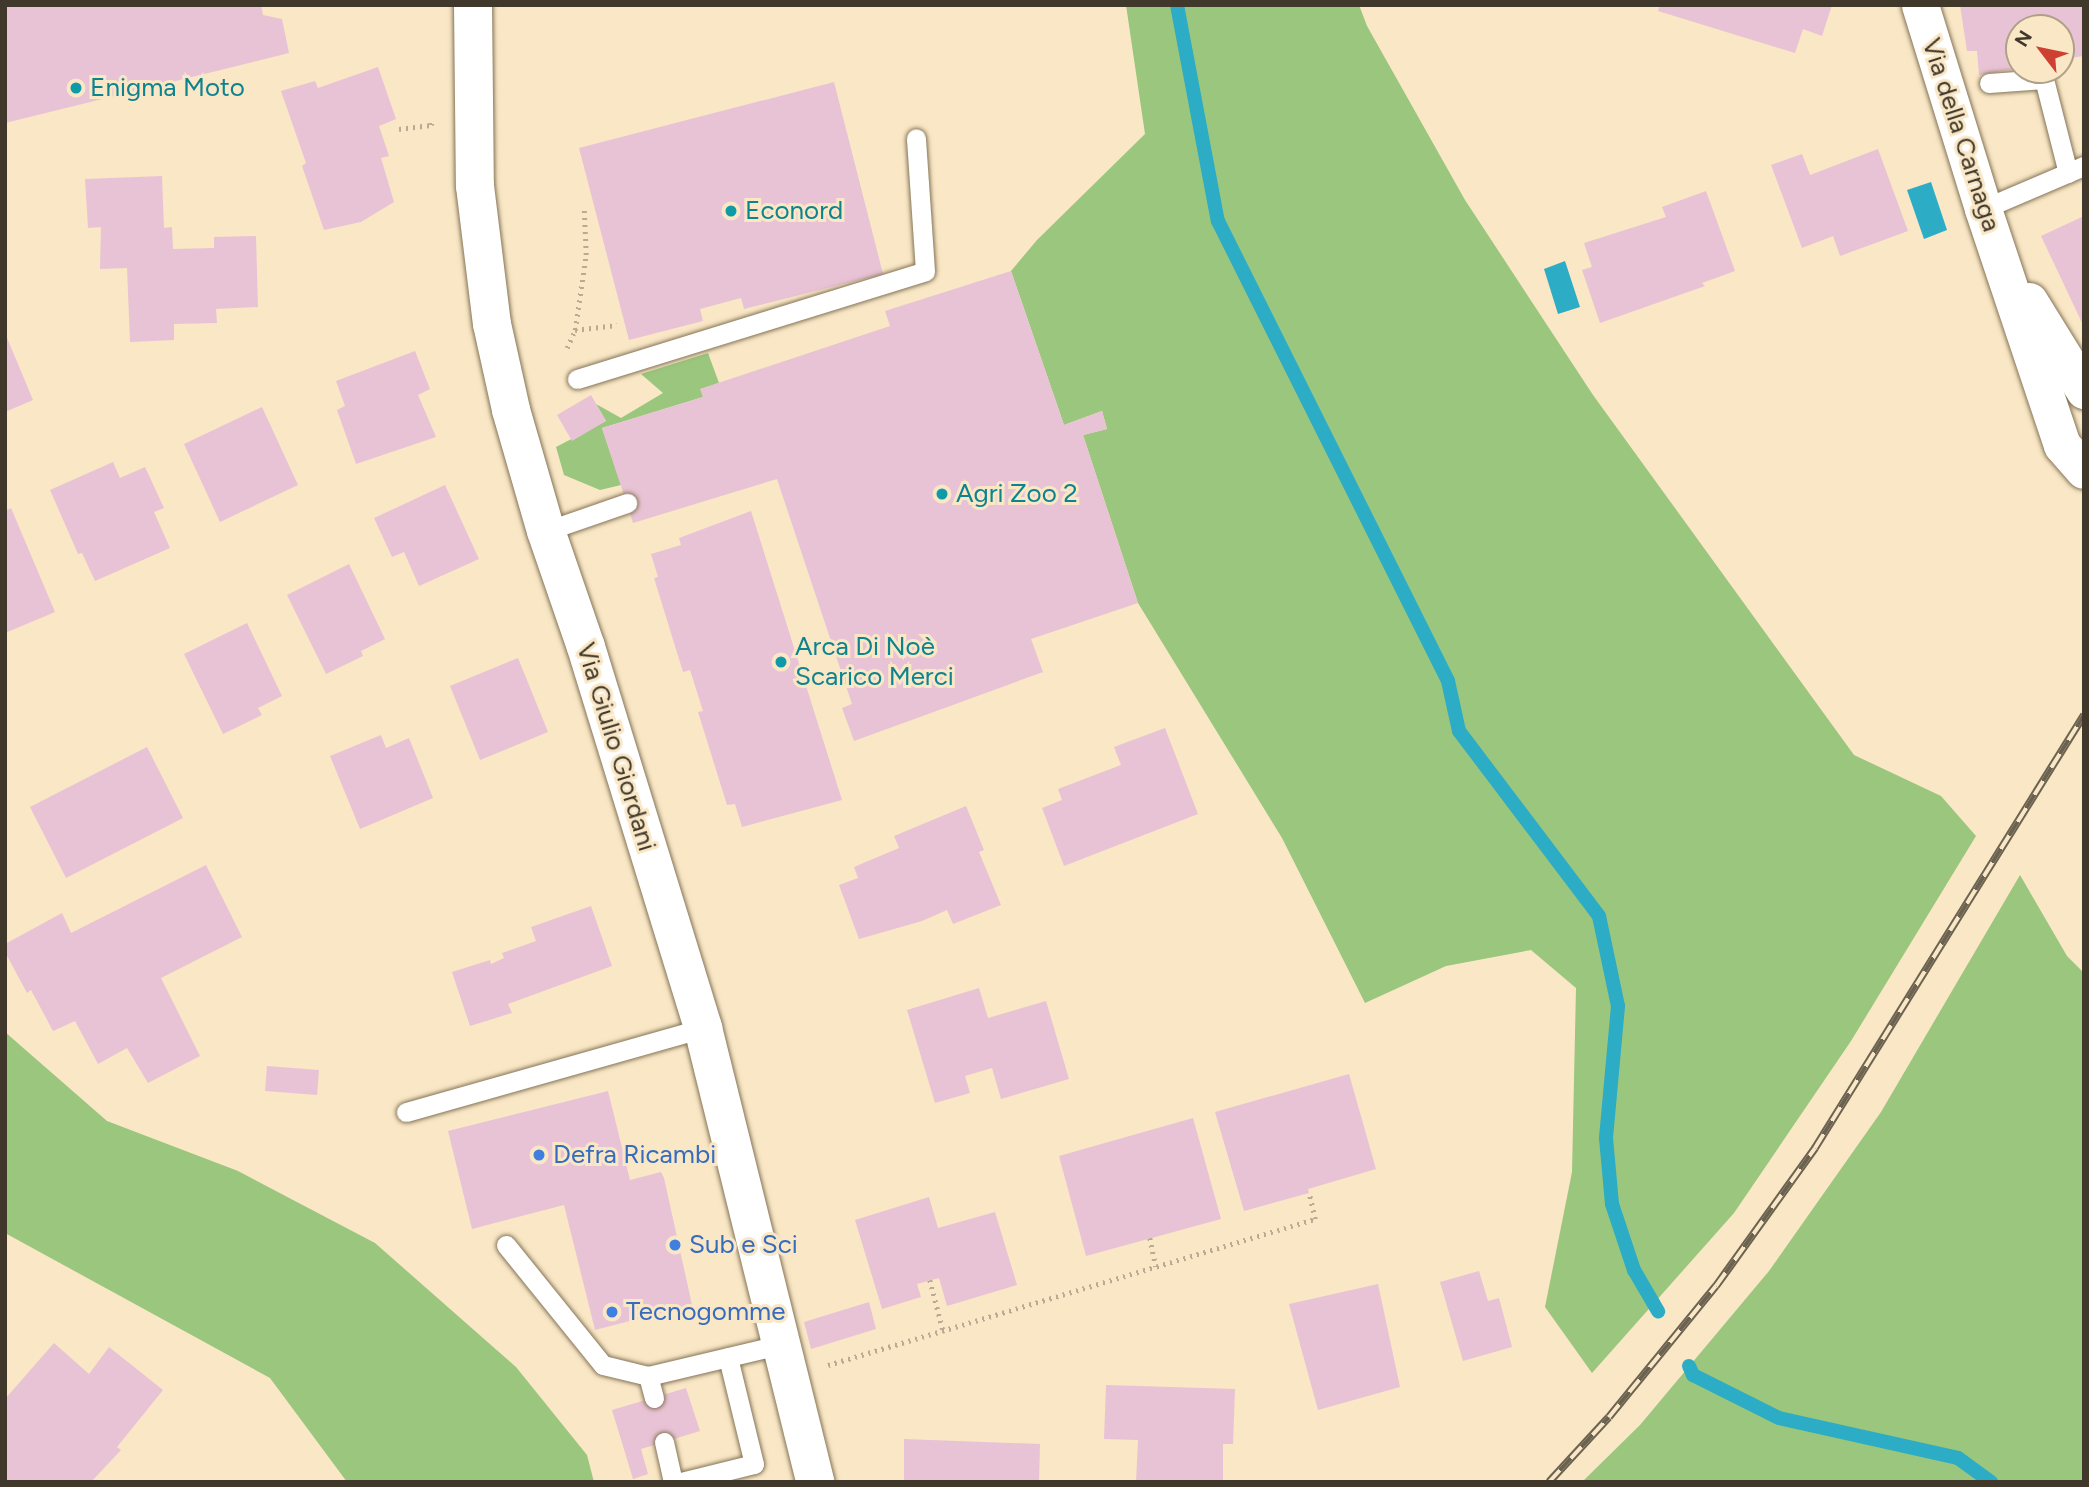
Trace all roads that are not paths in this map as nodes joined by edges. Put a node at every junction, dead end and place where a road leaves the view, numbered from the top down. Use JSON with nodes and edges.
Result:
{"nodes":[{"id":1,"x":473,"y":5,"type":"edge"},
{"id":2,"x":1920,"y":5,"type":"edge"},
{"id":3,"x":1989,"y":83,"type":"dead end"},
{"id":4,"x":916,"y":138,"type":"dead end"},
{"id":5,"x":2076,"y":169,"type":"edge"},
{"id":6,"x":1983,"y":209,"type":"junction"},
{"id":7,"x":2004,"y":264,"type":"junction"},
{"id":8,"x":577,"y":379,"type":"dead end"},
{"id":9,"x":2084,"y":390,"type":"edge"},
{"id":10,"x":2084,"y":470,"type":"edge"},
{"id":11,"x":627,"y":503,"type":"dead end"},
{"id":12,"x":545,"y":531,"type":"junction"},
{"id":13,"x":702,"y":1028,"type":"junction"},
{"id":14,"x":406,"y":1111,"type":"dead end"},
{"id":15,"x":506,"y":1245,"type":"dead end"},
{"id":16,"x":729,"y":1357,"type":"junction"},
{"id":17,"x":786,"y":1360,"type":"junction"},
{"id":18,"x":648,"y":1376,"type":"junction"},
{"id":19,"x":654,"y":1398,"type":"dead end"},
{"id":20,"x":664,"y":1442,"type":"dead end"},
{"id":21,"x":673,"y":1482,"type":"edge"},
{"id":22,"x":681,"y":1482,"type":"edge"},
{"id":23,"x":815,"y":1482,"type":"edge"}],
"edges":[{"from":1,"to":12,"type":"street","name":"Via Giulio Giordani"},
{"from":2,"to":6,"type":"street","name":"Via della Carnaga"},
{"from":3,"to":5,"type":"lane"},
{"from":4,"to":8,"type":"lane"},
{"from":5,"to":6,"type":"lane"},
{"from":6,"to":7,"type":"street","name":"Via della Carnaga"},
{"from":7,"to":9,"type":"street","name":"Via della Carnaga"},
{"from":7,"to":10,"type":"street","name":"Via della Carnaga"},
{"from":11,"to":12,"type":"lane"},
{"from":12,"to":13,"type":"street","name":"Via Giulio Giordani"},
{"from":13,"to":14,"type":"lane"},
{"from":13,"to":17,"type":"street","name":"Via Giulio Giordani"},
{"from":15,"to":18,"type":"lane"},
{"from":16,"to":17,"type":"lane"},
{"from":16,"to":18,"type":"lane"},
{"from":16,"to":22,"type":"lane"},
{"from":17,"to":23,"type":"street","name":"Via Giulio Giordani"},
{"from":18,"to":19,"type":"lane"},
{"from":20,"to":21,"type":"lane"}]}
